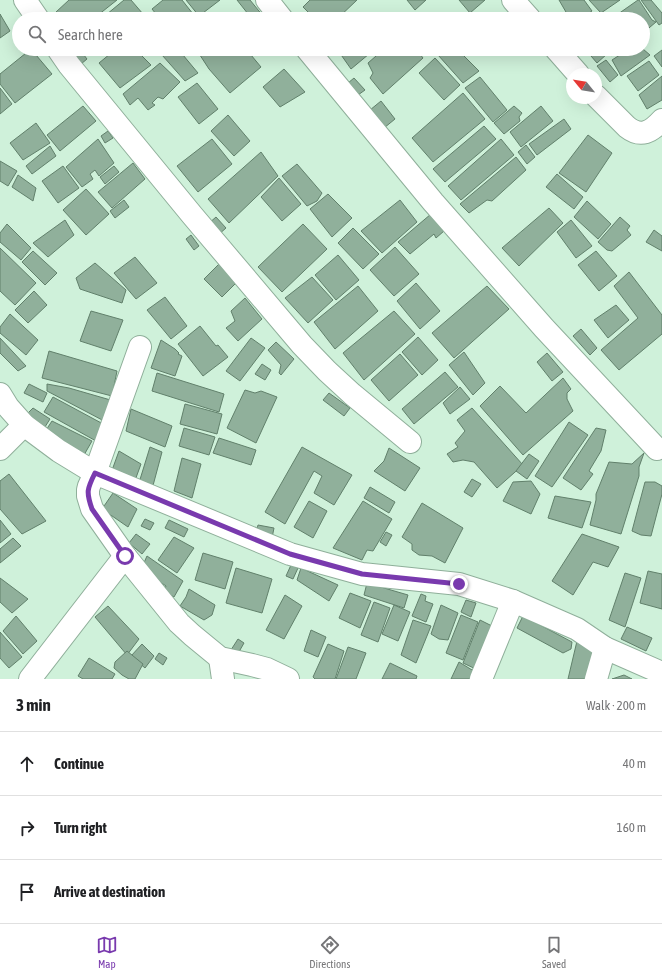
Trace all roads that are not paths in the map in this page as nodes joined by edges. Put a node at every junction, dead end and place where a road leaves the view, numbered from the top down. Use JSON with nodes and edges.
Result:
{"nodes":[{"id":1,"x":25,"y":0,"type":"edge"},
{"id":2,"x":266,"y":0,"type":"edge"},
{"id":3,"x":513,"y":0,"type":"edge"},
{"id":4,"x":33,"y":12,"type":"edge"},
{"id":5,"x":276,"y":12,"type":"edge"},
{"id":6,"x":524,"y":12,"type":"edge"},
{"id":7,"x":63,"y":56,"type":"edge"},
{"id":8,"x":313,"y":56,"type":"edge"},
{"id":9,"x":562,"y":56,"type":"edge"},
{"id":10,"x":573,"y":68,"type":"edge"},
{"id":11,"x":602,"y":102,"type":"edge"},
{"id":12,"x":662,"y":120,"type":"edge"},
{"id":13,"x":140,"y":347,"type":"dead end"},
{"id":14,"x":0,"y":394,"type":"edge"},
{"id":15,"x":24,"y":425,"type":"junction"},
{"id":16,"x":410,"y":442,"type":"dead end"},
{"id":17,"x":0,"y":449,"type":"edge"},
{"id":18,"x":657,"y":449,"type":"dead end"},
{"id":19,"x":95,"y":473,"type":"junction"},
{"id":20,"x":125,"y":556,"type":"junction"},
{"id":21,"x":513,"y":600,"type":"junction"},
{"id":22,"x":605,"y":648,"type":"junction"},
{"id":23,"x":220,"y":658,"type":"junction"},
{"id":24,"x":662,"y":673,"type":"edge"},
{"id":25,"x":30,"y":679,"type":"edge"},
{"id":26,"x":223,"y":679,"type":"edge"},
{"id":27,"x":288,"y":679,"type":"edge"},
{"id":28,"x":481,"y":679,"type":"edge"},
{"id":29,"x":596,"y":679,"type":"edge"}],
"edges":[{"from":1,"to":4,"type":"street"},
{"from":2,"to":5,"type":"street"},
{"from":3,"to":6,"type":"street"},
{"from":7,"to":16,"type":"street"},
{"from":8,"to":18,"type":"street"},
{"from":9,"to":10,"type":"street"},
{"from":11,"to":12,"type":"street"},
{"from":13,"to":19,"type":"street"},
{"from":14,"to":15,"type":"street"},
{"from":15,"to":17,"type":"street"},
{"from":15,"to":19,"type":"street"},
{"from":19,"to":20,"type":"street"},
{"from":19,"to":21,"type":"street"},
{"from":20,"to":23,"type":"street"},
{"from":20,"to":25,"type":"street"},
{"from":21,"to":22,"type":"street"},
{"from":21,"to":28,"type":"street"},
{"from":22,"to":24,"type":"street"},
{"from":22,"to":29,"type":"street"},
{"from":23,"to":26,"type":"street"},
{"from":23,"to":27,"type":"street"}]}
